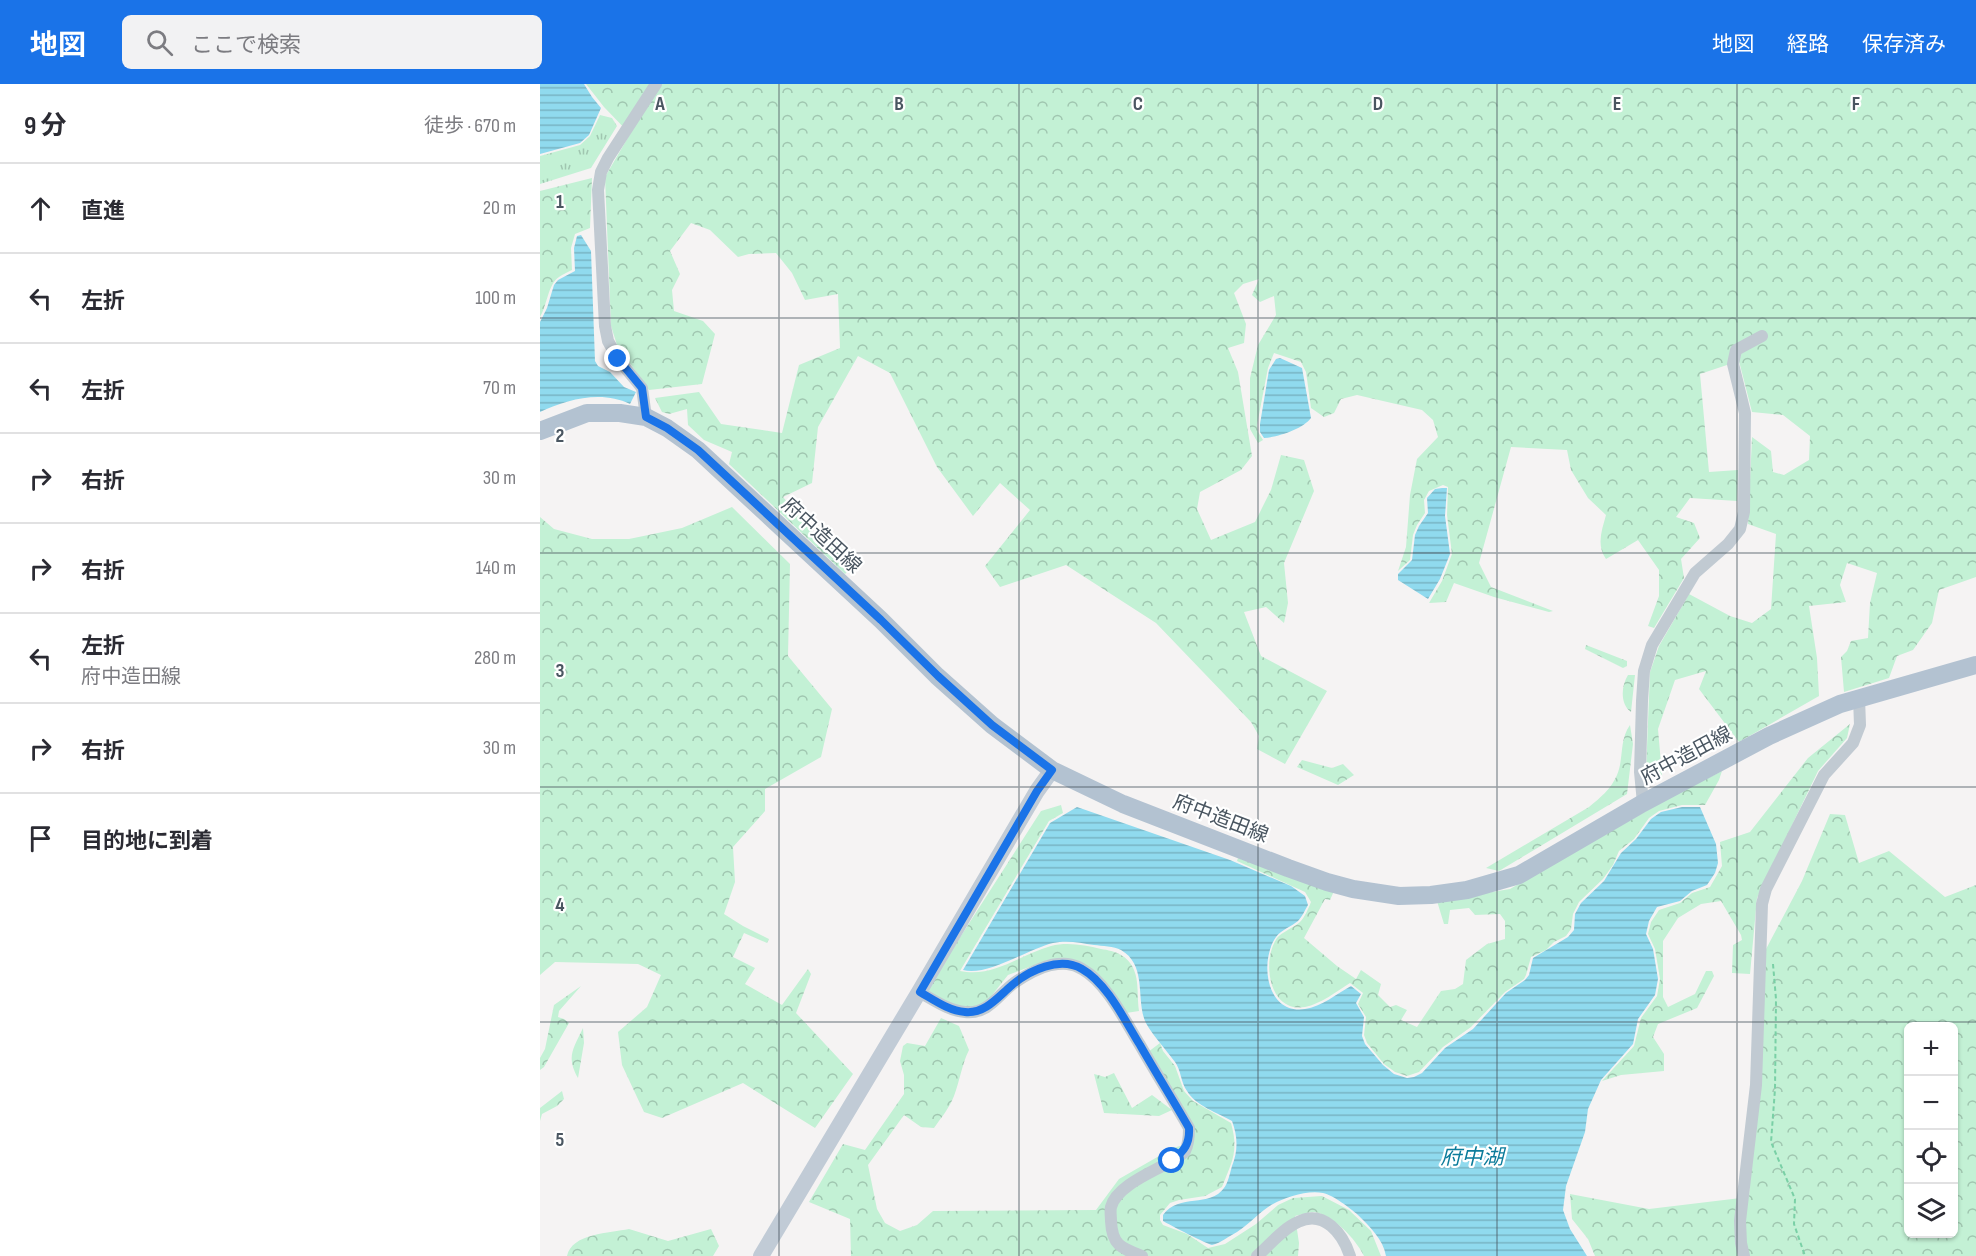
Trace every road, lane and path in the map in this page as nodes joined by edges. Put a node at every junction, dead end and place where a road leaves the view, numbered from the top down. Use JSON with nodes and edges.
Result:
{"nodes":[{"id":1,"x":656,"y":84,"type":"edge"},
{"id":2,"x":1762,"y":336,"type":"dead end"},
{"id":3,"x":646,"y":417,"type":"junction"},
{"id":4,"x":540,"y":431,"type":"edge"},
{"id":5,"x":1976,"y":665,"type":"edge"},
{"id":6,"x":1859,"y":698,"type":"junction"},
{"id":7,"x":1052,"y":770,"type":"junction"},
{"id":8,"x":1643,"y":803,"type":"junction"},
{"id":9,"x":1774,"y":965,"type":"dead end"},
{"id":10,"x":920,"y":992,"type":"junction"},
{"id":11,"x":761,"y":1256,"type":"edge"},
{"id":12,"x":1142,"y":1256,"type":"edge"},
{"id":13,"x":1257,"y":1256,"type":"edge"},
{"id":14,"x":1350,"y":1256,"type":"edge"},
{"id":15,"x":1744,"y":1256,"type":"edge"},
{"id":16,"x":1805,"y":1256,"type":"edge"}],
"edges":[{"from":1,"to":3,"type":"street"},
{"from":2,"to":8,"type":"street"},
{"from":3,"to":4,"type":"main road","name":"府中造田線"},
{"from":3,"to":7,"type":"main road","name":"府中造田線"},
{"from":5,"to":6,"type":"main road","name":"府中造田線"},
{"from":6,"to":8,"type":"main road","name":"府中造田線"},
{"from":6,"to":15,"type":"street"},
{"from":7,"to":8,"type":"main road","name":"府中造田線"},
{"from":7,"to":10,"type":"street"},
{"from":9,"to":16,"type":"path"},
{"from":10,"to":11,"type":"street"},
{"from":10,"to":12,"type":"street"},
{"from":13,"to":14,"type":"street"}]}
